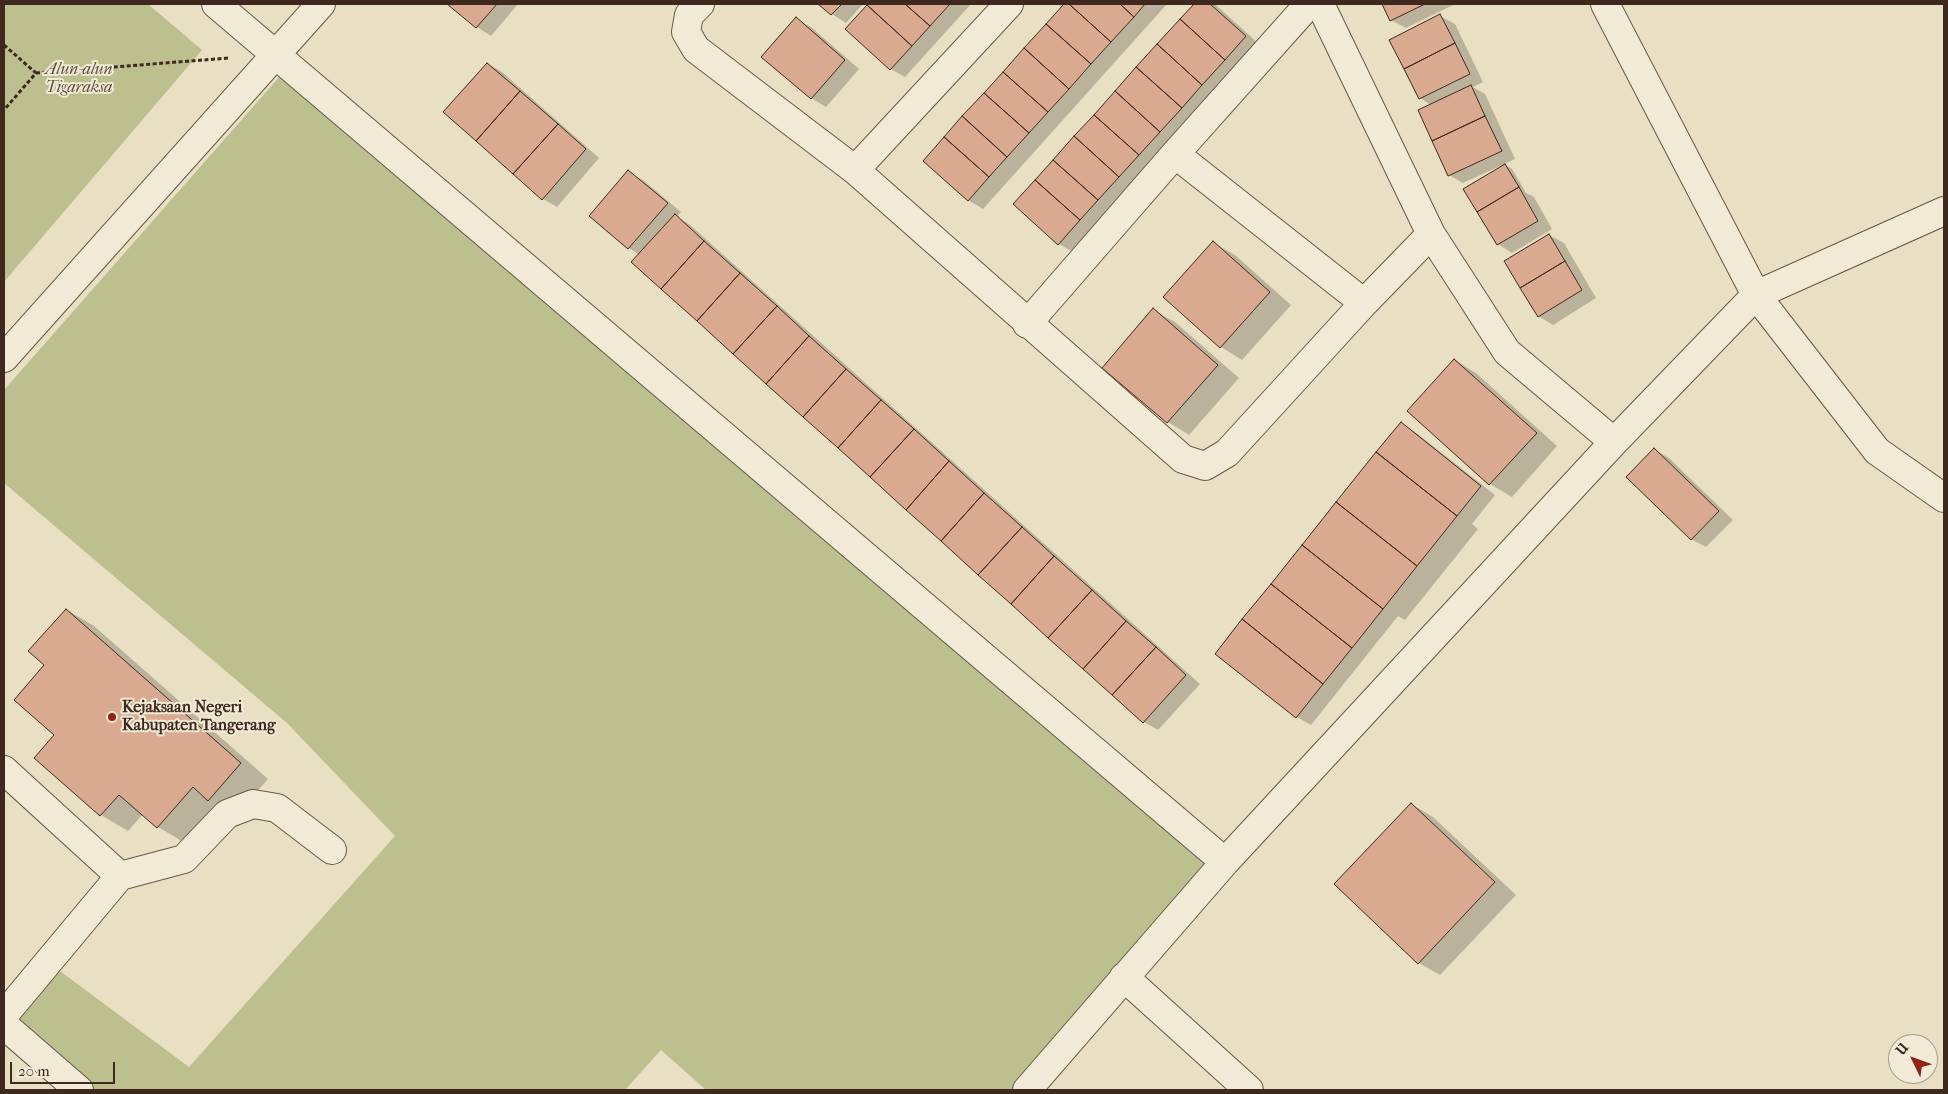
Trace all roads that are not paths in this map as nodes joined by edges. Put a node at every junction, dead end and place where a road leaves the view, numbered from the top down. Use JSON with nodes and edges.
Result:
{"nodes":[{"id":1,"x":216,"y":4,"type":"edge"},
{"id":2,"x":321,"y":4,"type":"edge"},
{"id":3,"x":700,"y":4,"type":"edge"},
{"id":4,"x":1009,"y":4,"type":"edge"},
{"id":5,"x":1309,"y":4,"type":"edge"},
{"id":6,"x":1320,"y":4,"type":"edge"},
{"id":7,"x":1605,"y":4,"type":"edge"},
{"id":8,"x":275,"y":54,"type":"junction"},
{"id":9,"x":1175,"y":154,"type":"junction"},
{"id":10,"x":855,"y":170,"type":"junction"},
{"id":11,"x":1944,"y":211,"type":"edge"},
{"id":12,"x":1431,"y":234,"type":"junction"},
{"id":13,"x":1756,"y":295,"type":"junction"},
{"id":14,"x":1364,"y":303,"type":"junction"},
{"id":15,"x":1027,"y":324,"type":"junction"},
{"id":16,"x":4,"y":358,"type":"edge"},
{"id":17,"x":1614,"y":442,"type":"junction"},
{"id":18,"x":1944,"y":498,"type":"edge"},
{"id":19,"x":4,"y":770,"type":"edge"},
{"id":20,"x":332,"y":850,"type":"dead end"},
{"id":21,"x":1225,"y":862,"type":"junction"},
{"id":22,"x":120,"y":876,"type":"junction"},
{"id":23,"x":1124,"y":977,"type":"junction"},
{"id":24,"x":4,"y":1015,"type":"edge"},
{"id":25,"x":4,"y":1025,"type":"edge"},
{"id":26,"x":1236,"y":1086,"type":"edge"},
{"id":27,"x":79,"y":1090,"type":"edge"},
{"id":28,"x":1027,"y":1090,"type":"edge"}],
"edges":[{"from":1,"to":8,"type":"street"},
{"from":2,"to":8,"type":"street"},
{"from":3,"to":10,"type":"street"},
{"from":4,"to":10,"type":"street"},
{"from":5,"to":9,"type":"street"},
{"from":6,"to":12,"type":"street"},
{"from":7,"to":13,"type":"street"},
{"from":8,"to":16,"type":"street"},
{"from":8,"to":21,"type":"street"},
{"from":9,"to":14,"type":"street"},
{"from":9,"to":15,"type":"street"},
{"from":10,"to":15,"type":"street"},
{"from":11,"to":13,"type":"street"},
{"from":12,"to":14,"type":"street"},
{"from":12,"to":17,"type":"street"},
{"from":13,"to":17,"type":"street"},
{"from":13,"to":18,"type":"street"},
{"from":14,"to":15,"type":"street"},
{"from":17,"to":21,"type":"street"},
{"from":19,"to":22,"type":"street"},
{"from":20,"to":22,"type":"street"},
{"from":21,"to":23,"type":"street"},
{"from":22,"to":24,"type":"street"},
{"from":23,"to":26,"type":"street"},
{"from":23,"to":28,"type":"street"},
{"from":25,"to":27,"type":"street"}]}
